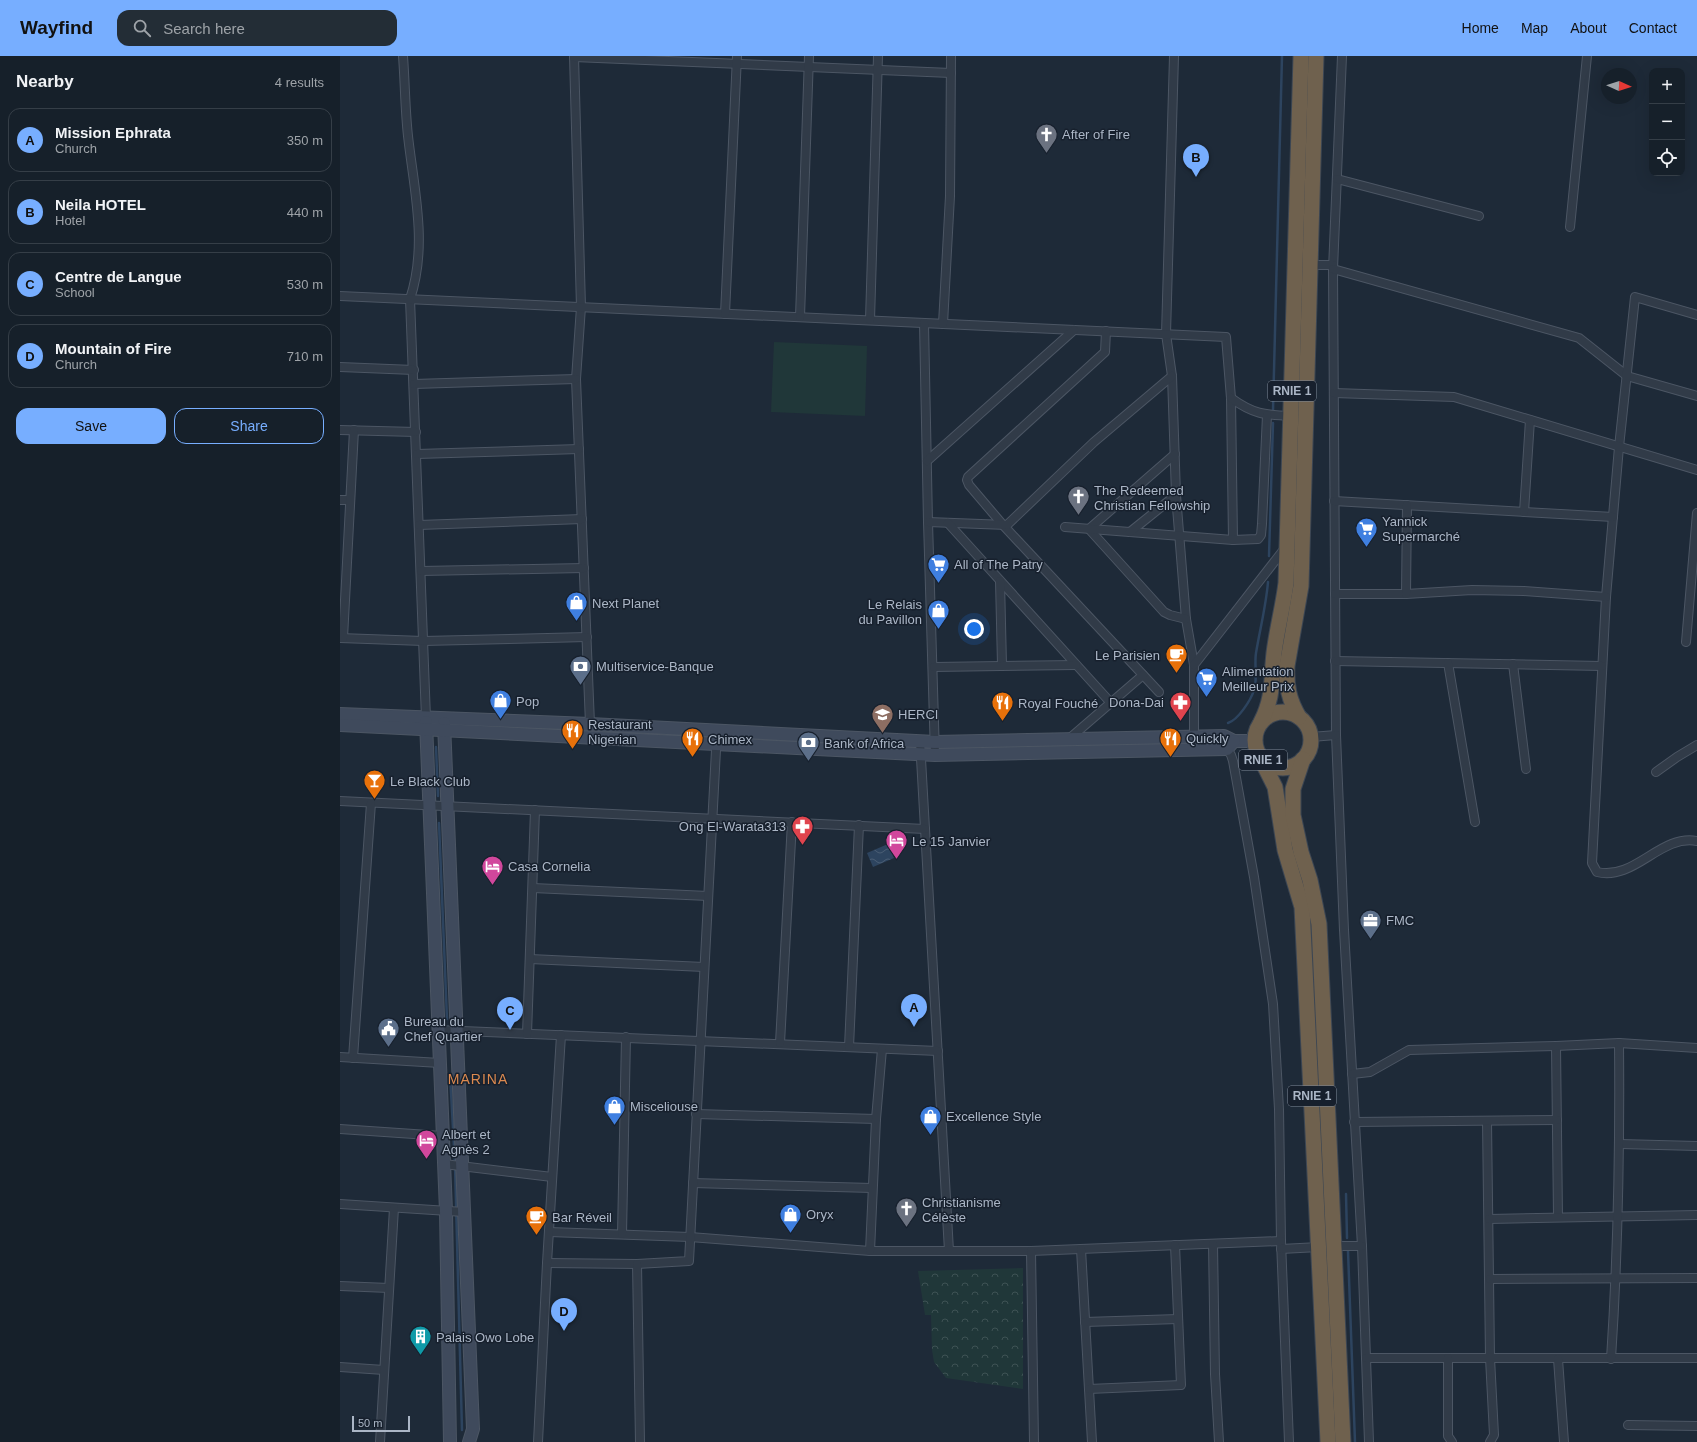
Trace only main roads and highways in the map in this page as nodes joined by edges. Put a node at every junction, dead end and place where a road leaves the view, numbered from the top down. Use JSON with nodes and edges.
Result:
{"nodes":[{"id":1,"x":1301,"y":56,"type":"edge"},
{"id":2,"x":1316,"y":56,"type":"edge"},
{"id":3,"x":1299,"y":716,"type":"junction"},
{"id":4,"x":1261,"y":722,"type":"junction"},
{"id":5,"x":1260,"y":757,"type":"junction"},
{"id":6,"x":1303,"y":759,"type":"junction"},
{"id":7,"x":1327,"y":1246,"type":"junction"},
{"id":8,"x":1328,"y":1442,"type":"edge"},
{"id":9,"x":1342,"y":1442,"type":"edge"}],
"edges":[{"from":1,"to":4,"type":"highway","number":"RNIE 1"},
{"from":2,"to":3,"type":"highway","number":"RNIE 1"},
{"from":3,"to":4,"type":"highway"},
{"from":3,"to":6,"type":"highway","number":"RNIE 1"},
{"from":4,"to":5,"type":"highway","number":"RNIE 1"},
{"from":5,"to":6,"type":"highway","number":"RNIE 1"},
{"from":5,"to":7,"type":"highway","number":"RNIE 1"},
{"from":6,"to":7,"type":"highway","number":"RNIE 1"},
{"from":7,"to":8,"type":"highway","number":"RNIE 1"},
{"from":7,"to":9,"type":"highway","number":"RNIE 1"}]}
